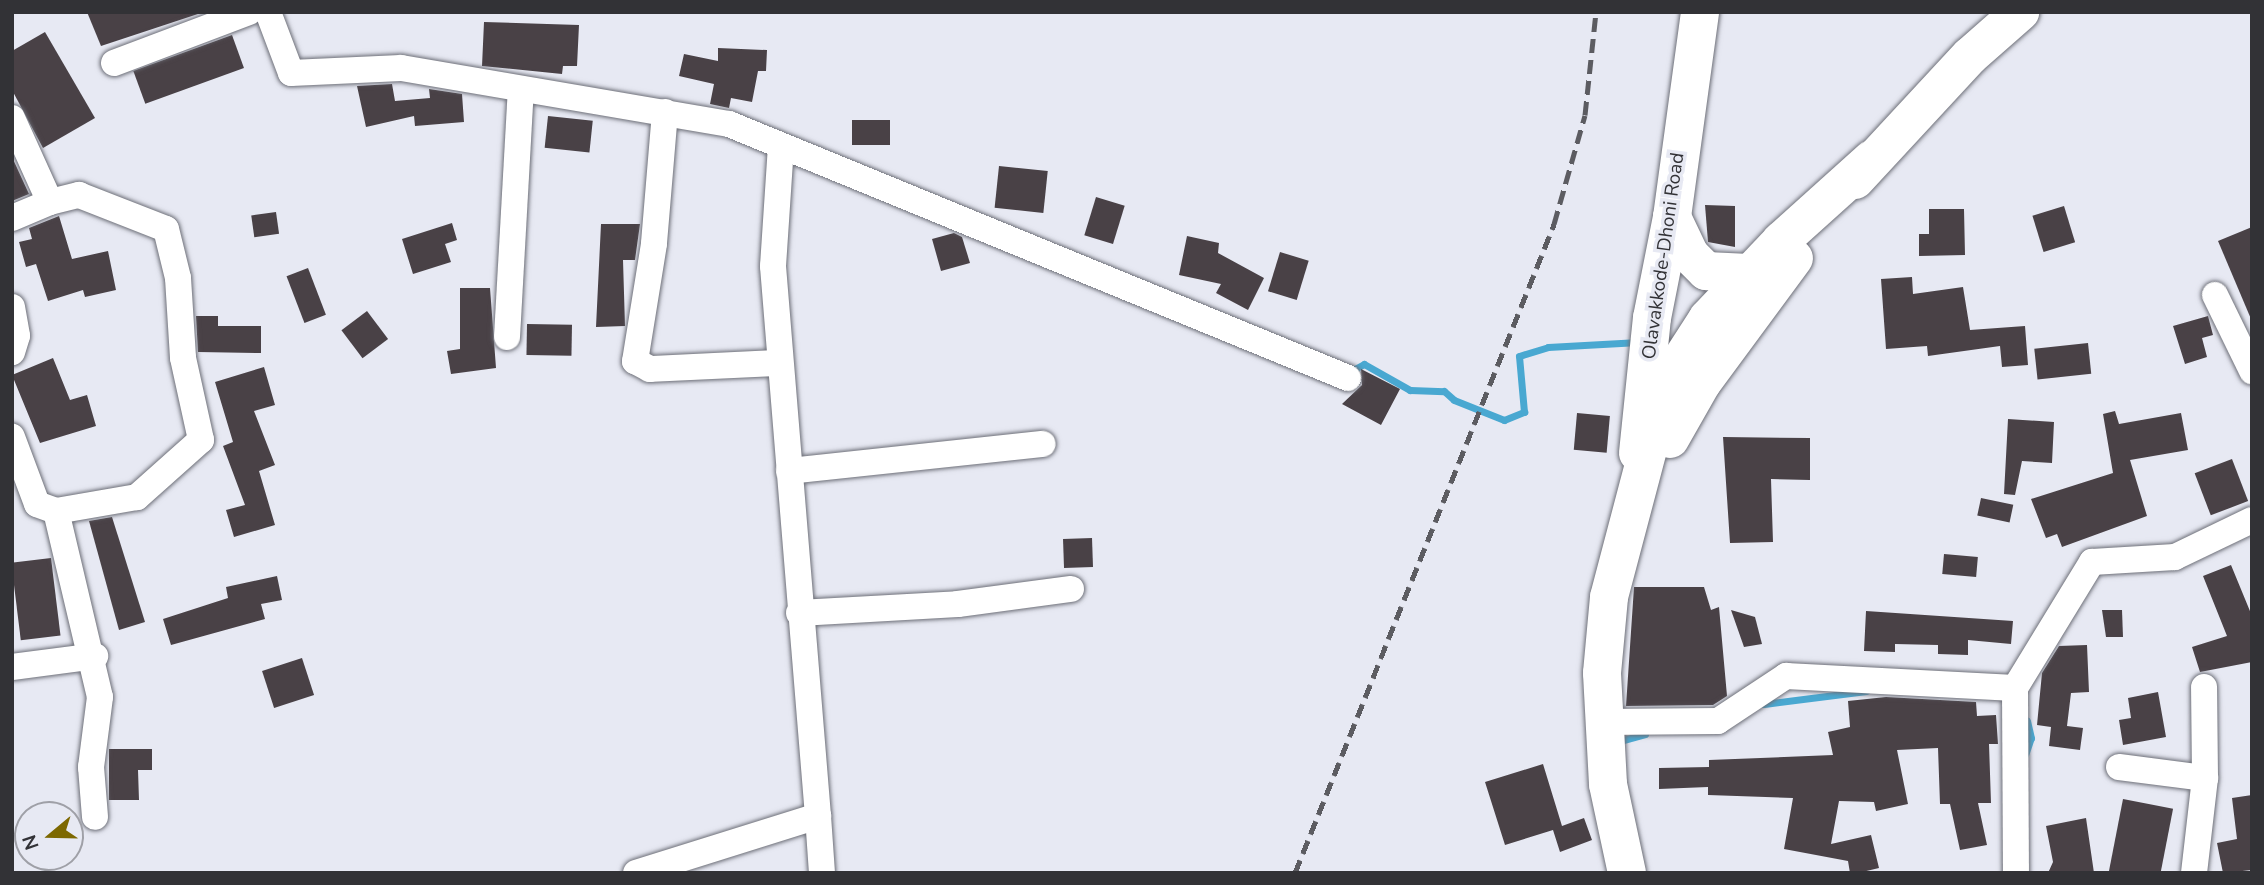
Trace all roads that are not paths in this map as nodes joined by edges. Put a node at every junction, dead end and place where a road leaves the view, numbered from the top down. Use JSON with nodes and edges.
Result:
{"nodes":[{"id":1,"x":249,"y":12,"type":"edge"},
{"id":2,"x":268,"y":12,"type":"edge"},
{"id":3,"x":1700,"y":12,"type":"edge"},
{"id":4,"x":2020,"y":12,"type":"edge"},
{"id":5,"x":114,"y":63,"type":"dead end"},
{"id":6,"x":521,"y":89,"type":"junction"},
{"id":7,"x":666,"y":112,"type":"junction"},
{"id":8,"x":12,"y":118,"type":"edge"},
{"id":9,"x":781,"y":146,"type":"junction"},
{"id":10,"x":1872,"y":159,"type":"junction"},
{"id":11,"x":50,"y":202,"type":"junction"},
{"id":12,"x":1672,"y":217,"type":"junction"},
{"id":13,"x":12,"y":218,"type":"edge"},
{"id":14,"x":1749,"y":274,"type":"junction"},
{"id":15,"x":2215,"y":295,"type":"dead end"},
{"id":16,"x":12,"y":307,"type":"edge"},
{"id":17,"x":507,"y":337,"type":"dead end"},
{"id":18,"x":12,"y":352,"type":"edge"},
{"id":19,"x":779,"y":363,"type":"junction"},
{"id":20,"x":2252,"y":371,"type":"edge"},
{"id":21,"x":1348,"y":378,"type":"dead end"},
{"id":22,"x":12,"y":437,"type":"edge"},
{"id":23,"x":1043,"y":444,"type":"dead end"},
{"id":24,"x":789,"y":471,"type":"junction"},
{"id":25,"x":1634,"y":500,"type":"junction"},
{"id":26,"x":56,"y":511,"type":"junction"},
{"id":27,"x":2252,"y":520,"type":"edge"},
{"id":28,"x":1071,"y":589,"type":"dead end"},
{"id":29,"x":799,"y":613,"type":"junction"},
{"id":30,"x":94,"y":656,"type":"junction"},
{"id":31,"x":12,"y":667,"type":"edge"},
{"id":32,"x":2204,"y":687,"type":"dead end"},
{"id":33,"x":2015,"y":688,"type":"junction"},
{"id":34,"x":1602,"y":722,"type":"junction"},
{"id":35,"x":2119,"y":767,"type":"dead end"},
{"id":36,"x":2205,"y":778,"type":"junction"},
{"id":37,"x":818,"y":816,"type":"junction"},
{"id":38,"x":95,"y":817,"type":"dead end"},
{"id":39,"x":636,"y":873,"type":"edge"},
{"id":40,"x":822,"y":873,"type":"edge"},
{"id":41,"x":1627,"y":873,"type":"edge"},
{"id":42,"x":2016,"y":873,"type":"edge"},
{"id":43,"x":2194,"y":873,"type":"edge"}],
"edges":[{"from":1,"to":5,"type":"street"},
{"from":2,"to":6,"type":"street"},
{"from":3,"to":12,"type":"main road","name":"Olavakkode-Dhoni Road"},
{"from":4,"to":10,"type":"main road"},
{"from":6,"to":7,"type":"street"},
{"from":6,"to":17,"type":"street"},
{"from":7,"to":9,"type":"street"},
{"from":7,"to":19,"type":"street"},
{"from":8,"to":11,"type":"street"},
{"from":9,"to":19,"type":"street"},
{"from":9,"to":21,"type":"street"},
{"from":10,"to":14,"type":"main road"},
{"from":10,"to":25,"type":"main road"},
{"from":11,"to":13,"type":"street"},
{"from":11,"to":26,"type":"street"},
{"from":12,"to":14,"type":"main road"},
{"from":12,"to":25,"type":"main road","name":"Olavakkode-Dhoni Road"},
{"from":14,"to":25,"type":"main road"},
{"from":15,"to":20,"type":"street"},
{"from":16,"to":18,"type":"street"},
{"from":19,"to":24,"type":"street"},
{"from":22,"to":26,"type":"street"},
{"from":23,"to":24,"type":"street"},
{"from":24,"to":29,"type":"street"},
{"from":25,"to":34,"type":"main road"},
{"from":26,"to":30,"type":"street"},
{"from":27,"to":33,"type":"street"},
{"from":28,"to":29,"type":"street"},
{"from":29,"to":37,"type":"street"},
{"from":30,"to":31,"type":"street"},
{"from":30,"to":38,"type":"street"},
{"from":32,"to":36,"type":"street"},
{"from":33,"to":34,"type":"street"},
{"from":33,"to":42,"type":"street"},
{"from":34,"to":41,"type":"main road"},
{"from":35,"to":36,"type":"street"},
{"from":36,"to":43,"type":"street"},
{"from":37,"to":39,"type":"street"},
{"from":37,"to":40,"type":"street"}]}
